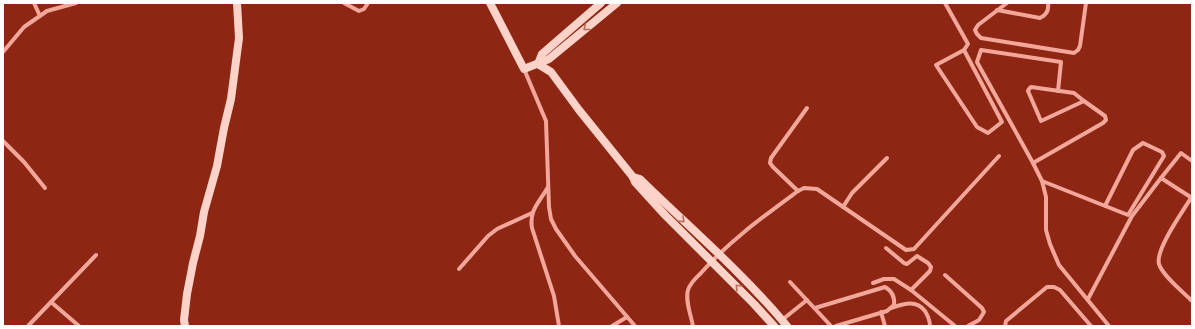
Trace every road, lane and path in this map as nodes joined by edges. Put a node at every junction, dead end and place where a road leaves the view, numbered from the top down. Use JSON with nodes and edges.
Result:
{"nodes":[{"id":1,"x":34,"y":3,"type":"edge"},
{"id":2,"x":76,"y":3,"type":"edge"},
{"id":3,"x":237,"y":3,"type":"edge"},
{"id":4,"x":344,"y":3,"type":"edge"},
{"id":5,"x":368,"y":3,"type":"edge"},
{"id":6,"x":490,"y":3,"type":"edge"},
{"id":7,"x":601,"y":3,"type":"edge"},
{"id":8,"x":617,"y":3,"type":"edge"},
{"id":9,"x":945,"y":3,"type":"edge"},
{"id":10,"x":1007,"y":3,"type":"edge"},
{"id":11,"x":1048,"y":3,"type":"edge"},
{"id":12,"x":1086,"y":3,"type":"edge"},
{"id":13,"x":997,"y":10,"type":"junction"},
{"id":14,"x":40,"y":16,"type":"junction"},
{"id":15,"x":964,"y":50,"type":"junction"},
{"id":16,"x":3,"y":52,"type":"edge"},
{"id":17,"x":538,"y":64,"type":"junction"},
{"id":18,"x":524,"y":69,"type":"junction"},
{"id":19,"x":1058,"y":91,"type":"junction"},
{"id":20,"x":1084,"y":101,"type":"junction"},
{"id":21,"x":807,"y":108,"type":"dead end"},
{"id":22,"x":3,"y":141,"type":"edge"},
{"id":23,"x":999,"y":156,"type":"dead end"},
{"id":24,"x":887,"y":158,"type":"dead end"},
{"id":25,"x":1192,"y":161,"type":"edge"},
{"id":26,"x":1033,"y":163,"type":"junction"},
{"id":27,"x":1162,"y":178,"type":"junction"},
{"id":28,"x":1042,"y":181,"type":"junction"},
{"id":29,"x":548,"y":187,"type":"junction"},
{"id":30,"x":45,"y":188,"type":"dead end"},
{"id":31,"x":798,"y":191,"type":"junction"},
{"id":32,"x":1191,"y":198,"type":"edge"},
{"id":33,"x":1105,"y":206,"type":"junction"},
{"id":34,"x":843,"y":207,"type":"junction"},
{"id":35,"x":668,"y":212,"type":"junction"},
{"id":36,"x":532,"y":213,"type":"junction"},
{"id":37,"x":886,"y":248,"type":"dead end"},
{"id":38,"x":96,"y":255,"type":"dead end"},
{"id":39,"x":719,"y":255,"type":"junction"},
{"id":40,"x":712,"y":261,"type":"junction"},
{"id":41,"x":459,"y":269,"type":"dead end"},
{"id":42,"x":945,"y":275,"type":"dead end"},
{"id":43,"x":790,"y":282,"type":"dead end"},
{"id":44,"x":873,"y":283,"type":"dead end"},
{"id":45,"x":911,"y":290,"type":"junction"},
{"id":46,"x":762,"y":297,"type":"junction"},
{"id":47,"x":1088,"y":299,"type":"junction"},
{"id":48,"x":807,"y":300,"type":"junction"},
{"id":49,"x":1192,"y":301,"type":"edge"},
{"id":50,"x":51,"y":302,"type":"junction"},
{"id":51,"x":754,"y":304,"type":"junction"},
{"id":52,"x":815,"y":308,"type":"junction"},
{"id":53,"x":891,"y":308,"type":"junction"},
{"id":54,"x":881,"y":312,"type":"junction"},
{"id":55,"x":628,"y":317,"type":"junction"},
{"id":56,"x":784,"y":323,"type":"edge"},
{"id":57,"x":977,"y":325,"type":"edge"},
{"id":58,"x":28,"y":326,"type":"edge"},
{"id":59,"x":79,"y":326,"type":"edge"},
{"id":60,"x":185,"y":326,"type":"edge"},
{"id":61,"x":559,"y":326,"type":"edge"},
{"id":62,"x":612,"y":326,"type":"edge"},
{"id":63,"x":635,"y":326,"type":"edge"},
{"id":64,"x":693,"y":326,"type":"edge"},
{"id":65,"x":774,"y":326,"type":"edge"},
{"id":66,"x":832,"y":326,"type":"edge"},
{"id":67,"x":836,"y":326,"type":"edge"},
{"id":68,"x":885,"y":326,"type":"edge"},
{"id":69,"x":930,"y":326,"type":"edge"},
{"id":70,"x":955,"y":326,"type":"edge"},
{"id":71,"x":968,"y":326,"type":"edge"},
{"id":72,"x":1005,"y":326,"type":"edge"},
{"id":73,"x":1091,"y":326,"type":"edge"},
{"id":74,"x":1109,"y":326,"type":"edge"}],
"edges":[{"from":1,"to":14,"type":"street"},
{"from":2,"to":14,"type":"street"},
{"from":3,"to":60,"type":"street"},
{"from":4,"to":5,"type":"street"},
{"from":6,"to":18,"type":"street"},
{"from":7,"to":17,"type":"street"},
{"from":8,"to":17,"type":"street","one_way":true},
{"from":9,"to":15,"type":"street"},
{"from":10,"to":13,"type":"street"},
{"from":11,"to":13,"type":"street"},
{"from":12,"to":13,"type":"street"},
{"from":14,"to":16,"type":"street"},
{"from":15,"to":15,"type":"street"},
{"from":17,"to":18,"type":"street"},
{"from":17,"to":35,"type":"street"},
{"from":18,"to":29,"type":"street"},
{"from":19,"to":20,"type":"street"},
{"from":19,"to":20,"type":"street"},
{"from":19,"to":26,"type":"street"},
{"from":20,"to":26,"type":"street"},
{"from":21,"to":31,"type":"street"},
{"from":22,"to":30,"type":"street"},
{"from":23,"to":34,"type":"street"},
{"from":24,"to":34,"type":"street"},
{"from":25,"to":27,"type":"street"},
{"from":26,"to":28,"type":"street"},
{"from":27,"to":32,"type":"street"},
{"from":27,"to":47,"type":"street"},
{"from":28,"to":33,"type":"street"},
{"from":28,"to":47,"type":"street"},
{"from":29,"to":36,"type":"street"},
{"from":29,"to":55,"type":"street"},
{"from":31,"to":34,"type":"street"},
{"from":31,"to":39,"type":"street"},
{"from":32,"to":49,"type":"street"},
{"from":33,"to":33,"type":"street"},
{"from":35,"to":39,"type":"street","one_way":true},
{"from":35,"to":40,"type":"street"},
{"from":36,"to":41,"type":"street"},
{"from":36,"to":61,"type":"street"},
{"from":37,"to":45,"type":"street"},
{"from":38,"to":50,"type":"street"},
{"from":39,"to":40,"type":"street"},
{"from":39,"to":46,"type":"street"},
{"from":51,"to":40,"type":"street","one_way":true},
{"from":40,"to":64,"type":"street"},
{"from":42,"to":57,"type":"street"},
{"from":43,"to":48,"type":"street"},
{"from":44,"to":45,"type":"street"},
{"from":45,"to":70,"type":"street"},
{"from":46,"to":51,"type":"street"},
{"from":46,"to":56,"type":"street"},
{"from":47,"to":74,"type":"street"},
{"from":48,"to":52,"type":"street"},
{"from":48,"to":56,"type":"street"},
{"from":50,"to":58,"type":"street"},
{"from":50,"to":59,"type":"street"},
{"from":51,"to":65,"type":"street"},
{"from":52,"to":53,"type":"street"},
{"from":52,"to":66,"type":"street"},
{"from":53,"to":54,"type":"street"},
{"from":53,"to":69,"type":"street"},
{"from":54,"to":67,"type":"street"},
{"from":54,"to":68,"type":"street"},
{"from":55,"to":62,"type":"street"},
{"from":55,"to":63,"type":"street"},
{"from":57,"to":71,"type":"street"},
{"from":72,"to":73,"type":"street"}]}
